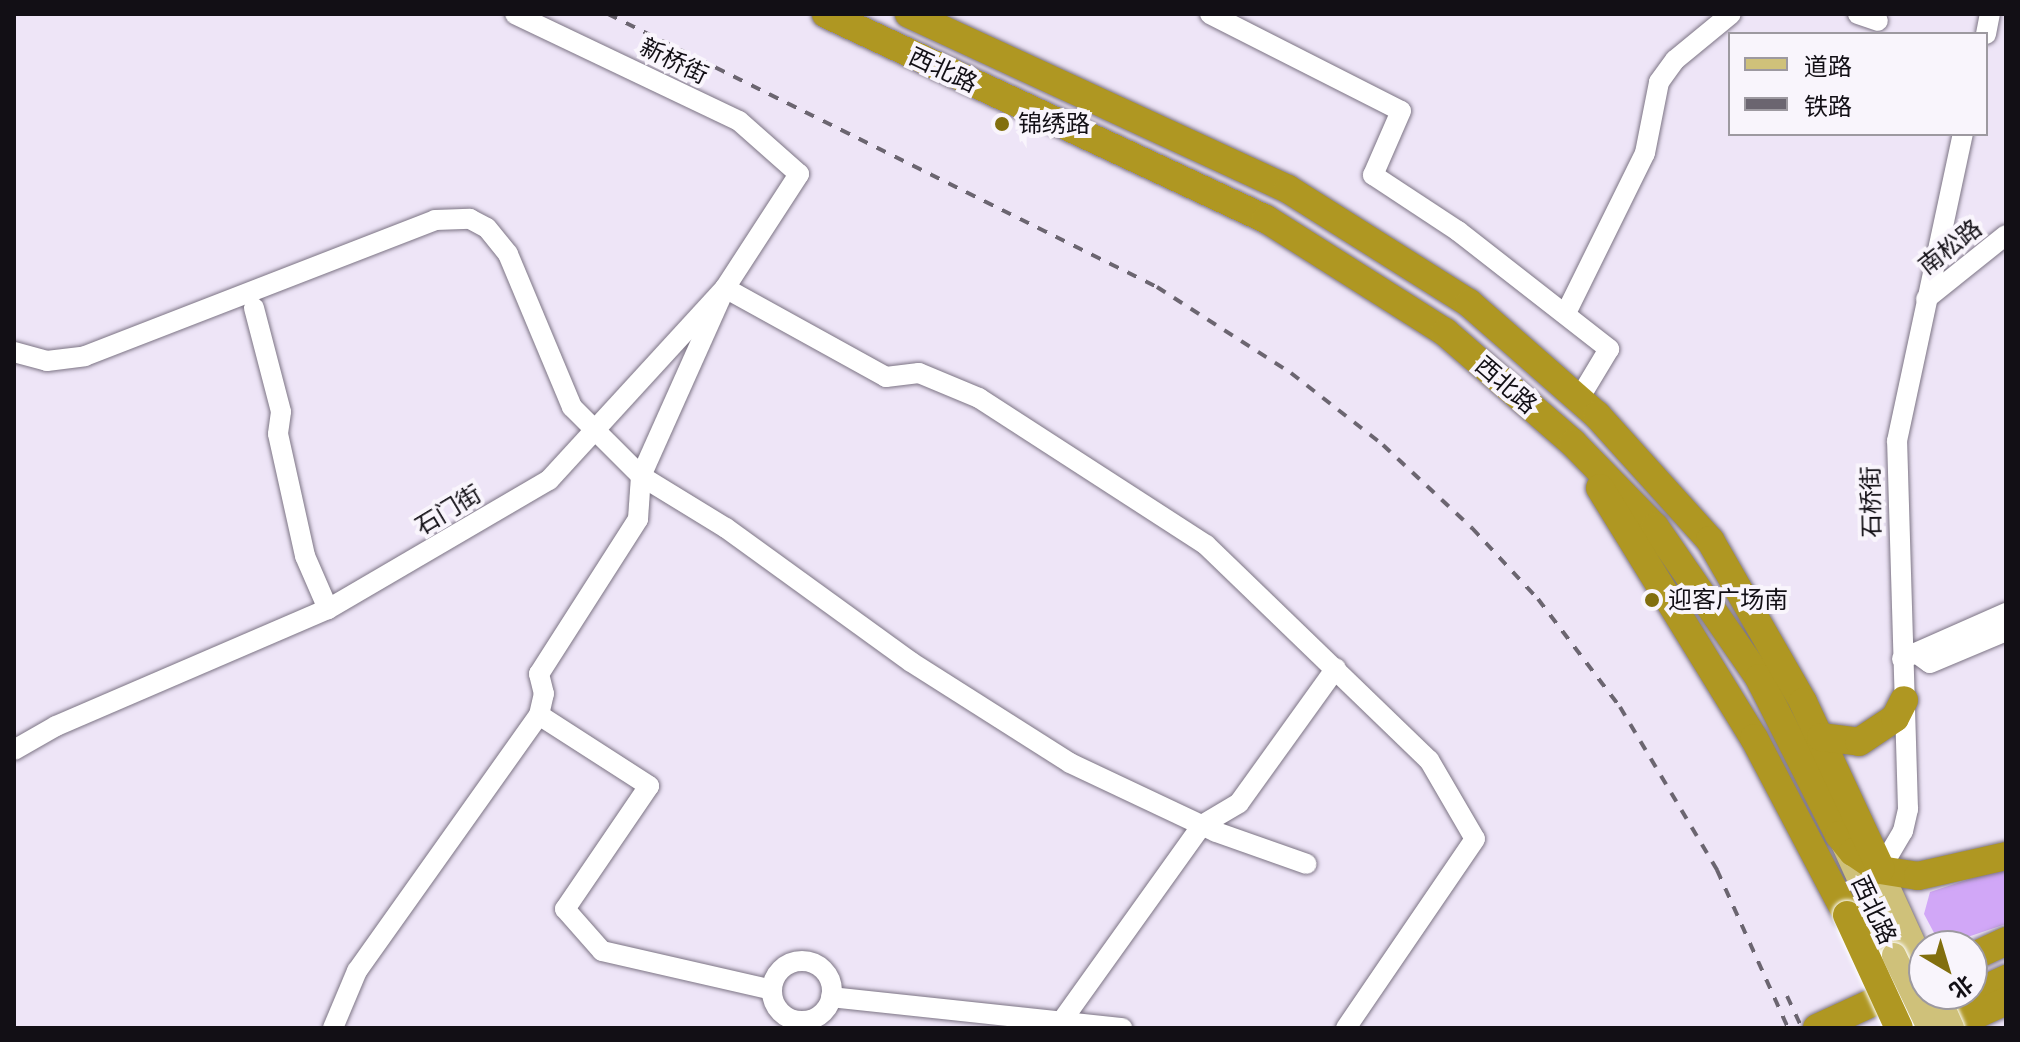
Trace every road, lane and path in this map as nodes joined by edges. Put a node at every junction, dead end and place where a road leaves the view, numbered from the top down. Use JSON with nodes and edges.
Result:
{"nodes":[{"id":1,"x":515,"y":14,"type":"edge"},
{"id":2,"x":826,"y":14,"type":"edge"},
{"id":3,"x":909,"y":14,"type":"edge"},
{"id":4,"x":945,"y":14,"type":"edge"},
{"id":5,"x":1210,"y":14,"type":"edge"},
{"id":6,"x":1731,"y":14,"type":"edge"},
{"id":7,"x":1858,"y":14,"type":"edge"},
{"id":8,"x":1878,"y":21,"type":"dead end"},
{"id":9,"x":861,"y":22,"type":"edge"},
{"id":10,"x":970,"y":42,"type":"junction"},
{"id":11,"x":1963,"y":136,"type":"edge"},
{"id":12,"x":799,"y":174,"type":"joint"},
{"id":13,"x":2006,"y":235,"type":"edge"},
{"id":14,"x":725,"y":288,"type":"junction"},
{"id":15,"x":1926,"y":299,"type":"junction"},
{"id":16,"x":254,"y":308,"type":"dead end"},
{"id":17,"x":1566,"y":313,"type":"junction"},
{"id":18,"x":14,"y":352,"type":"edge"},
{"id":19,"x":1579,"y":399,"type":"junction"},
{"id":20,"x":594,"y":431,"type":"junction"},
{"id":21,"x":1573,"y":443,"type":"junction"},
{"id":22,"x":641,"y":476,"type":"junction"},
{"id":23,"x":328,"y":609,"type":"junction"},
{"id":24,"x":2006,"y":613,"type":"edge"},
{"id":25,"x":2006,"y":631,"type":"edge"},
{"id":26,"x":1909,"y":656,"type":"junction"},
{"id":27,"x":1336,"y":668,"type":"junction"},
{"id":28,"x":1904,"y":700,"type":"junction"},
{"id":29,"x":539,"y":715,"type":"junction"},
{"id":30,"x":1821,"y":737,"type":"junction"},
{"id":31,"x":14,"y":750,"type":"edge"},
{"id":32,"x":1202,"y":825,"type":"junction"},
{"id":33,"x":1839,"y":835,"type":"junction"},
{"id":34,"x":2006,"y":837,"type":"edge"},
{"id":35,"x":2006,"y":856,"type":"edge"},
{"id":36,"x":1307,"y":864,"type":"dead end"},
{"id":37,"x":1880,"y":870,"type":"junction"},
{"id":38,"x":1908,"y":947,"type":"edge"},
{"id":39,"x":1908,"y":950,"type":"edge"},
{"id":40,"x":2006,"y":979,"type":"edge"},
{"id":41,"x":1908,"y":986,"type":"edge"},
{"id":42,"x":772,"y":990,"type":"junction"},
{"id":43,"x":831,"y":997,"type":"junction"},
{"id":44,"x":2006,"y":1001,"type":"edge"},
{"id":45,"x":1908,"y":1006,"type":"edge"},
{"id":46,"x":1061,"y":1022,"type":"junction"},
{"id":47,"x":793,"y":1024,"type":"edge"},
{"id":48,"x":333,"y":1028,"type":"edge"},
{"id":49,"x":1122,"y":1028,"type":"edge"},
{"id":50,"x":1346,"y":1028,"type":"edge"},
{"id":51,"x":1817,"y":1028,"type":"edge"},
{"id":52,"x":1859,"y":1028,"type":"edge"},
{"id":53,"x":1898,"y":1028,"type":"edge"},
{"id":54,"x":1949,"y":1028,"type":"edge"}],
"edges":[{"from":1,"to":12,"type":"street","name":"新桥街"},
{"from":2,"to":9,"type":"highway","name":"西北路"},
{"from":3,"to":10,"type":"highway","name":"西北路"},
{"from":4,"to":10,"type":"main road"},
{"from":5,"to":17,"type":"street"},
{"from":6,"to":17,"type":"street"},
{"from":7,"to":8,"type":"street"},
{"from":9,"to":21,"type":"highway","name":"西北路"},
{"from":10,"to":19,"type":"highway","name":"西北路"},
{"from":11,"to":15,"type":"street","name":"石桥街"},
{"from":12,"to":14,"type":"street","name":"石门街"},
{"from":13,"to":15,"type":"street","name":"南松路"},
{"from":14,"to":20,"type":"street","name":"石门街"},
{"from":14,"to":22,"type":"street"},
{"from":14,"to":27,"type":"street"},
{"from":15,"to":26,"type":"street","name":"石桥街"},
{"from":16,"to":23,"type":"street"},
{"from":17,"to":19,"type":"street"},
{"from":18,"to":20,"type":"street"},
{"from":19,"to":30,"type":"highway","name":"西北路"},
{"from":20,"to":22,"type":"street"},
{"from":20,"to":23,"type":"street","name":"石门街"},
{"from":21,"to":33,"type":"highway","name":"西北路"},
{"from":21,"to":53,"type":"highway","bridge":true},
{"from":22,"to":29,"type":"street"},
{"from":22,"to":32,"type":"street"},
{"from":23,"to":31,"type":"street","name":"石门街"},
{"from":24,"to":26,"type":"street"},
{"from":25,"to":26,"type":"street"},
{"from":26,"to":28,"type":"street","name":"石桥街"},
{"from":27,"to":32,"type":"street"},
{"from":27,"to":50,"type":"street"},
{"from":28,"to":30,"type":"highway"},
{"from":28,"to":37,"type":"street","name":"石桥街"},
{"from":29,"to":42,"type":"street"},
{"from":29,"to":48,"type":"street"},
{"from":30,"to":37,"type":"highway","name":"西北路"},
{"from":32,"to":36,"type":"street"},
{"from":32,"to":46,"type":"street"},
{"from":33,"to":37,"type":"highway"},
{"from":33,"to":39,"type":"main road","name":"西北路"},
{"from":34,"to":37,"type":"highway"},
{"from":35,"to":37,"type":"highway"},
{"from":37,"to":38,"type":"main road","name":"西北路"},
{"from":40,"to":53,"type":"highway"},
{"from":41,"to":51,"type":"highway"},
{"from":42,"to":43,"type":"street"},
{"from":42,"to":47,"type":"street"},
{"from":43,"to":46,"type":"street"},
{"from":43,"to":47,"type":"street"},
{"from":44,"to":54,"type":"highway"},
{"from":45,"to":52,"type":"highway"},
{"from":46,"to":49,"type":"street"}]}
